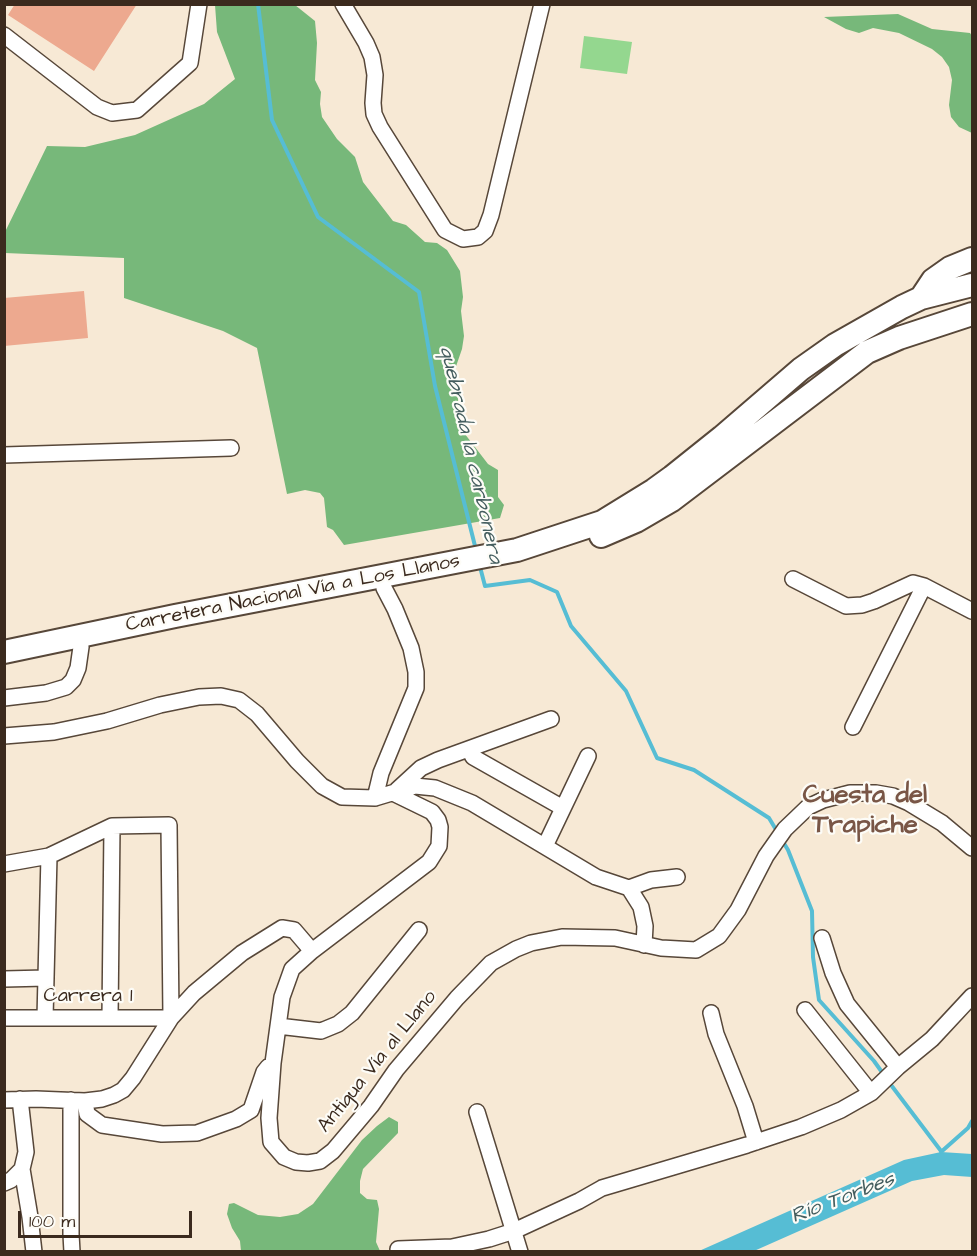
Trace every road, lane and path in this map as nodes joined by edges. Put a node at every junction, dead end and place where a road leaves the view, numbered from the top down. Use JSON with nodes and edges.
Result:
{"nodes":[{"id":1,"x":199,"y":4,"type":"edge"},
{"id":2,"x":343,"y":4,"type":"edge"},
{"id":3,"x":542,"y":4,"type":"edge"},
{"id":4,"x":4,"y":35,"type":"edge"},
{"id":5,"x":972,"y":259,"type":"edge"},
{"id":6,"x":972,"y":285,"type":"edge"},
{"id":7,"x":921,"y":298,"type":"junction"},
{"id":8,"x":972,"y":314,"type":"edge"},
{"id":9,"x":231,"y":448,"type":"dead end"},
{"id":10,"x":4,"y":455,"type":"edge"},
{"id":11,"x":793,"y":579,"type":"dead end"},
{"id":12,"x":924,"y":586,"type":"junction"},
{"id":13,"x":384,"y":588,"type":"junction"},
{"id":14,"x":972,"y":611,"type":"edge"},
{"id":15,"x":81,"y":648,"type":"junction"},
{"id":16,"x":4,"y":652,"type":"edge"},
{"id":17,"x":4,"y":664,"type":"edge"},
{"id":18,"x":4,"y":698,"type":"edge"},
{"id":19,"x":551,"y":719,"type":"dead end"},
{"id":20,"x":853,"y":727,"type":"dead end"},
{"id":21,"x":4,"y":736,"type":"edge"},
{"id":22,"x":469,"y":749,"type":"junction"},
{"id":23,"x":588,"y":756,"type":"dead end"},
{"id":24,"x":393,"y":794,"type":"junction"},
{"id":25,"x":375,"y":798,"type":"junction"},
{"id":26,"x":563,"y":808,"type":"junction"},
{"id":27,"x":112,"y":826,"type":"junction"},
{"id":28,"x":545,"y":846,"type":"junction"},
{"id":29,"x":972,"y":848,"type":"edge"},
{"id":30,"x":49,"y":856,"type":"junction"},
{"id":31,"x":4,"y":864,"type":"edge"},
{"id":32,"x":677,"y":877,"type":"dead end"},
{"id":33,"x":629,"y":888,"type":"junction"},
{"id":34,"x":419,"y":930,"type":"dead end"},
{"id":35,"x":822,"y":938,"type":"dead end"},
{"id":36,"x":644,"y":945,"type":"junction"},
{"id":37,"x":312,"y":951,"type":"junction"},
{"id":38,"x":4,"y":978,"type":"edge"},
{"id":39,"x":46,"y":978,"type":"junction"},
{"id":40,"x":972,"y":996,"type":"edge"},
{"id":41,"x":805,"y":1010,"type":"dead end"},
{"id":42,"x":711,"y":1013,"type":"dead end"},
{"id":43,"x":4,"y":1018,"type":"edge"},
{"id":44,"x":45,"y":1018,"type":"junction"},
{"id":45,"x":110,"y":1018,"type":"junction"},
{"id":46,"x":171,"y":1018,"type":"junction"},
{"id":47,"x":278,"y":1026,"type":"junction"},
{"id":48,"x":273,"y":1063,"type":"junction"},
{"id":49,"x":898,"y":1067,"type":"junction"},
{"id":50,"x":871,"y":1093,"type":"junction"},
{"id":51,"x":12,"y":1099,"type":"edge"},
{"id":52,"x":78,"y":1100,"type":"junction"},
{"id":53,"x":477,"y":1112,"type":"dead end"},
{"id":54,"x":756,"y":1142,"type":"junction"},
{"id":55,"x":21,"y":1169,"type":"junction"},
{"id":56,"x":4,"y":1183,"type":"edge"},
{"id":57,"x":514,"y":1231,"type":"junction"},
{"id":58,"x":398,"y":1249,"type":"dead end"},
{"id":59,"x":34,"y":1251,"type":"edge"},
{"id":60,"x":72,"y":1251,"type":"edge"},
{"id":61,"x":520,"y":1251,"type":"edge"}],
"edges":[{"from":1,"to":4,"type":"street"},
{"from":2,"to":3,"type":"street"},
{"from":5,"to":7,"type":"highway"},
{"from":6,"to":7,"type":"highway","name":"Carretera Nacional Vía a Los Llanos"},
{"from":7,"to":16,"type":"highway","name":"Carretera Nacional Vía a Los Llanos"},
{"from":8,"to":13,"type":"highway","name":"Carretera Nacional Vía a Los Llanos"},
{"from":9,"to":10,"type":"street"},
{"from":11,"to":12,"type":"street"},
{"from":12,"to":14,"type":"street"},
{"from":12,"to":20,"type":"street"},
{"from":13,"to":15,"type":"highway","name":"Carretera Nacional Vía a Los Llanos"},
{"from":13,"to":25,"type":"street"},
{"from":15,"to":17,"type":"highway","name":"Carretera Nacional Vía a Los Llanos"},
{"from":15,"to":18,"type":"street"},
{"from":19,"to":22,"type":"street"},
{"from":21,"to":25,"type":"street"},
{"from":22,"to":24,"type":"street"},
{"from":22,"to":26,"type":"street"},
{"from":23,"to":26,"type":"street"},
{"from":24,"to":25,"type":"street"},
{"from":24,"to":28,"type":"street"},
{"from":24,"to":37,"type":"street","name":"Antigua Vía al Llano"},
{"from":26,"to":28,"type":"street"},
{"from":27,"to":30,"type":"street"},
{"from":27,"to":45,"type":"street"},
{"from":27,"to":46,"type":"street"},
{"from":28,"to":33,"type":"street"},
{"from":29,"to":36,"type":"street","name":"Antigua Vía al Llano"},
{"from":30,"to":31,"type":"street"},
{"from":30,"to":39,"type":"street"},
{"from":32,"to":33,"type":"street"},
{"from":33,"to":36,"type":"street"},
{"from":34,"to":47,"type":"street"},
{"from":35,"to":49,"type":"street"},
{"from":36,"to":48,"type":"street","name":"Antigua Vía al Llano"},
{"from":37,"to":46,"type":"street"},
{"from":37,"to":47,"type":"street","name":"Antigua Vía al Llano"},
{"from":38,"to":39,"type":"street"},
{"from":39,"to":44,"type":"street"},
{"from":40,"to":49,"type":"street"},
{"from":41,"to":50,"type":"street"},
{"from":42,"to":54,"type":"street"},
{"from":43,"to":44,"type":"street","name":"Carrera 1"},
{"from":44,"to":45,"type":"street","name":"Carrera 1"},
{"from":45,"to":46,"type":"street","name":"Carrera 1"},
{"from":46,"to":52,"type":"street"},
{"from":47,"to":48,"type":"street","name":"Antigua Vía al Llano"},
{"from":48,"to":52,"type":"street"},
{"from":49,"to":50,"type":"street"},
{"from":50,"to":54,"type":"street"},
{"from":51,"to":52,"type":"street"},
{"from":51,"to":55,"type":"street"},
{"from":52,"to":60,"type":"street"},
{"from":53,"to":57,"type":"street"},
{"from":54,"to":57,"type":"street"},
{"from":55,"to":56,"type":"street"},
{"from":55,"to":59,"type":"street"},
{"from":57,"to":58,"type":"street"},
{"from":57,"to":61,"type":"street"}]}
